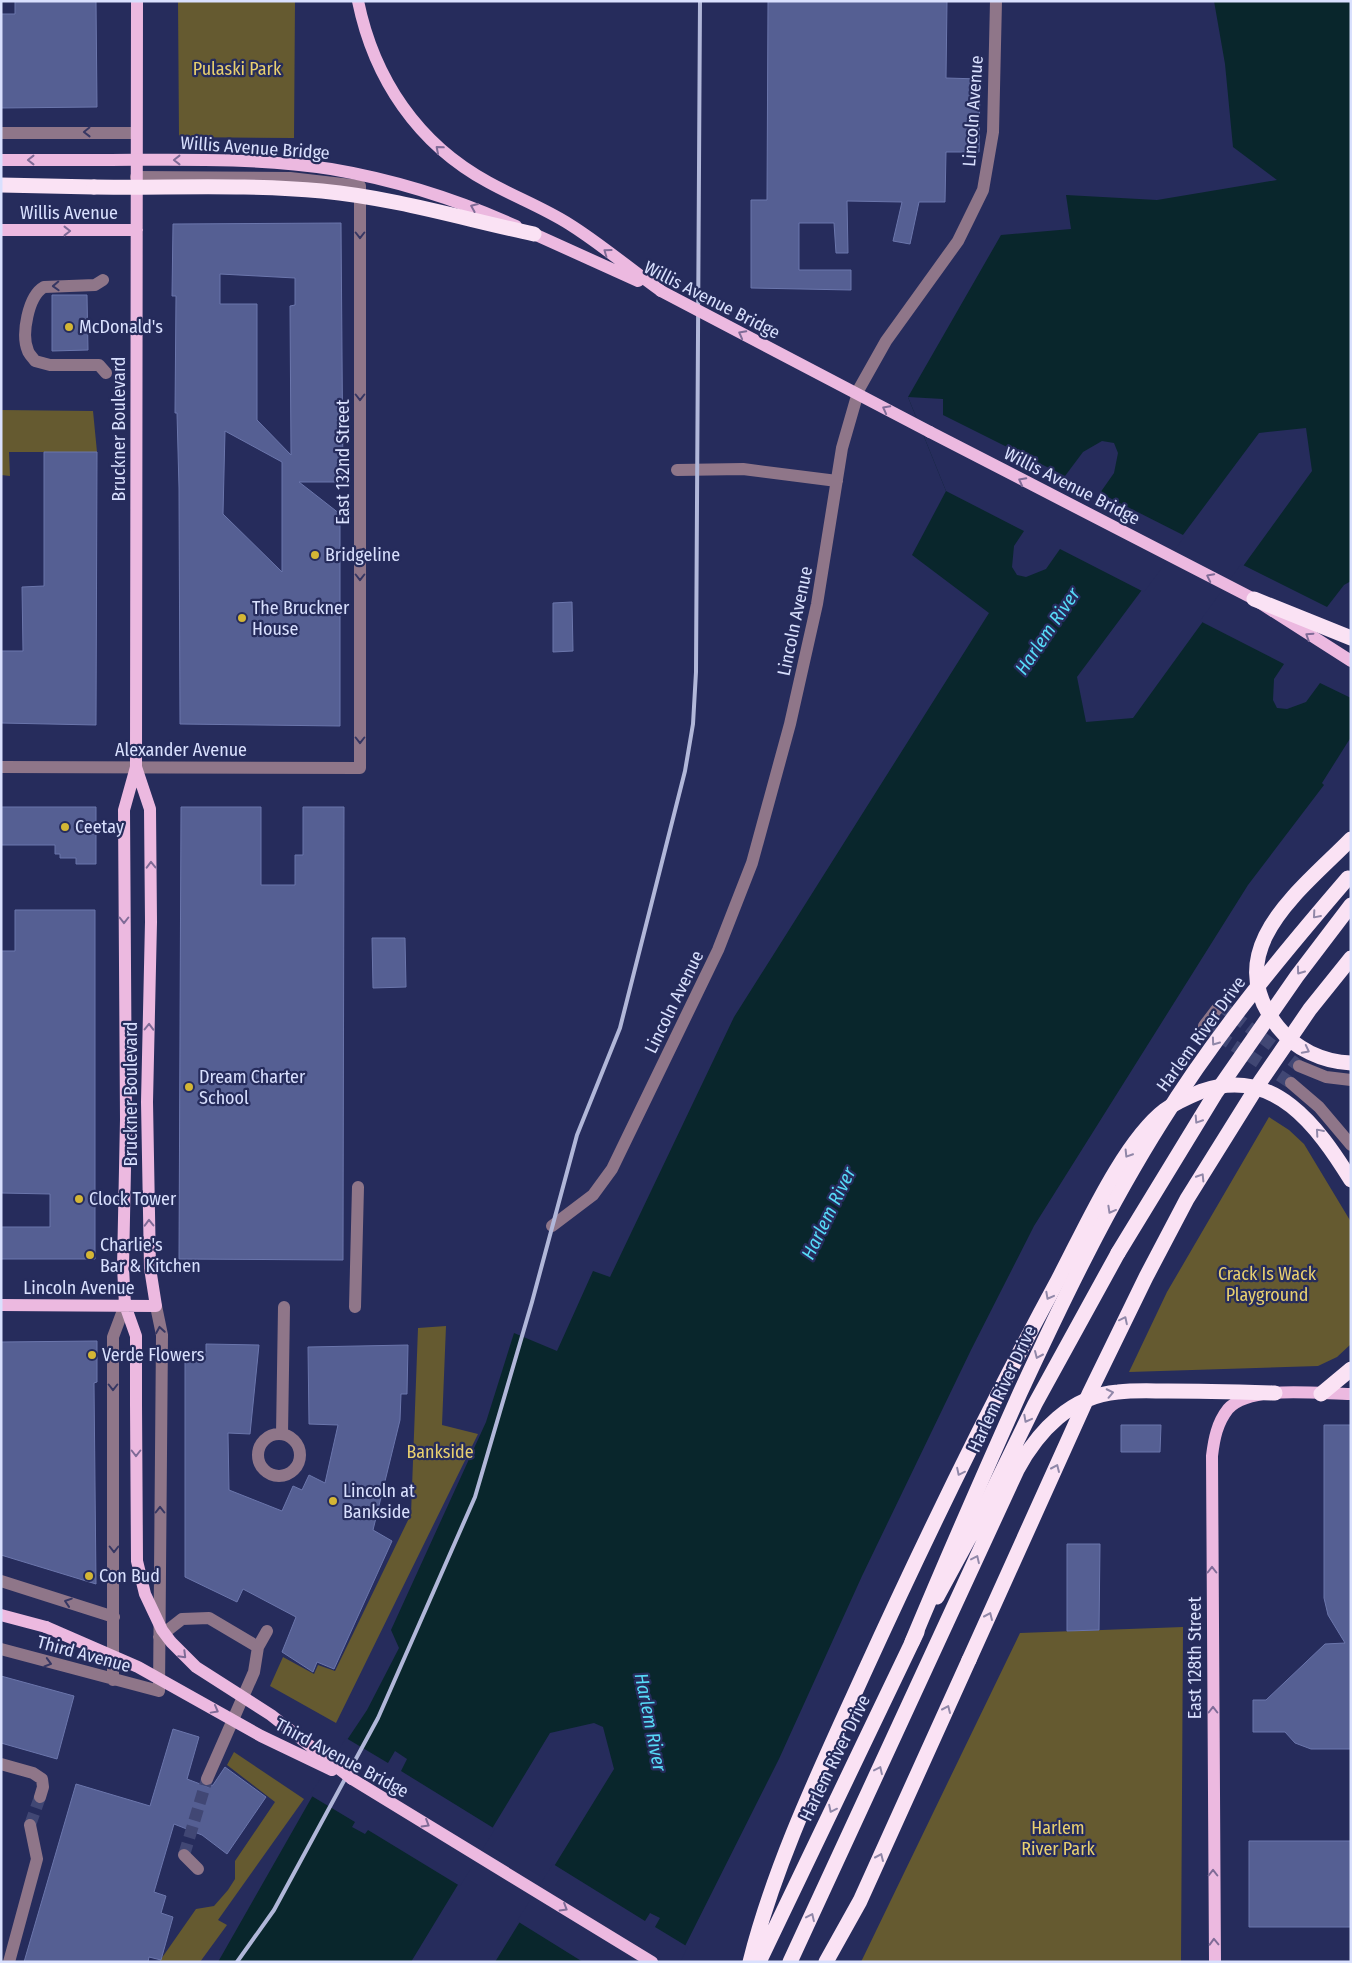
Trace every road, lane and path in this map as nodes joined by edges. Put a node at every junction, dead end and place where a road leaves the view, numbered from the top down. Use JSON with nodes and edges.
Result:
{"nodes":[{"id":1,"x":137,"y":1,"type":"edge"},
{"id":2,"x":358,"y":1,"type":"edge"},
{"id":3,"x":996,"y":1,"type":"edge"},
{"id":4,"x":1,"y":133,"type":"edge"},
{"id":5,"x":136,"y":133,"type":"junction"},
{"id":6,"x":1,"y":160,"type":"edge"},
{"id":7,"x":136,"y":177,"type":"junction"},
{"id":8,"x":1,"y":185,"type":"edge"},
{"id":9,"x":1,"y":230,"type":"edge"},
{"id":10,"x":136,"y":230,"type":"junction"},
{"id":11,"x":534,"y":234,"type":"junction"},
{"id":12,"x":103,"y":280,"type":"dead end"},
{"id":13,"x":661,"y":291,"type":"junction"},
{"id":14,"x":106,"y":373,"type":"dead end"},
{"id":15,"x":677,"y":470,"type":"dead end"},
{"id":16,"x":837,"y":481,"type":"junction"},
{"id":17,"x":1254,"y":600,"type":"junction"},
{"id":18,"x":1351,"y":638,"type":"edge"},
{"id":19,"x":1351,"y":661,"type":"edge"},
{"id":20,"x":1,"y":767,"type":"edge"},
{"id":21,"x":136,"y":768,"type":"junction"},
{"id":22,"x":360,"y":768,"type":"joint"},
{"id":23,"x":1351,"y":839,"type":"edge"},
{"id":24,"x":1349,"y":877,"type":"edge"},
{"id":25,"x":1351,"y":905,"type":"edge"},
{"id":26,"x":1351,"y":958,"type":"edge"},
{"id":27,"x":1220,"y":1005,"type":"dead end"},
{"id":28,"x":1204,"y":1026,"type":"dead end"},
{"id":29,"x":1351,"y":1062,"type":"edge"},
{"id":30,"x":1298,"y":1066,"type":"tunnel mouth"},
{"id":31,"x":1351,"y":1080,"type":"edge"},
{"id":32,"x":1291,"y":1083,"type":"tunnel mouth"},
{"id":33,"x":1351,"y":1145,"type":"edge"},
{"id":34,"x":1351,"y":1180,"type":"edge"},
{"id":35,"x":358,"y":1187,"type":"dead end"},
{"id":36,"x":552,"y":1226,"type":"dead end"},
{"id":37,"x":1,"y":1305,"type":"edge"},
{"id":38,"x":125,"y":1305,"type":"junction"},
{"id":39,"x":156,"y":1306,"type":"junction"},
{"id":40,"x":284,"y":1307,"type":"dead end"},
{"id":41,"x":356,"y":1307,"type":"dead end"},
{"id":42,"x":1351,"y":1370,"type":"edge"},
{"id":43,"x":1275,"y":1393,"type":"junction"},
{"id":44,"x":1321,"y":1394,"type":"junction"},
{"id":45,"x":1351,"y":1394,"type":"edge"},
{"id":46,"x":282,"y":1434,"type":"dead end"},
{"id":47,"x":1,"y":1581,"type":"edge"},
{"id":48,"x":1,"y":1614,"type":"edge"},
{"id":49,"x":114,"y":1617,"type":"junction"},
{"id":50,"x":267,"y":1631,"type":"dead end"},
{"id":51,"x":160,"y":1637,"type":"junction"},
{"id":52,"x":912,"y":1642,"type":"junction"},
{"id":53,"x":258,"y":1647,"type":"junction"},
{"id":54,"x":1,"y":1649,"type":"edge"},
{"id":55,"x":113,"y":1680,"type":"junction"},
{"id":56,"x":159,"y":1691,"type":"joint"},
{"id":57,"x":1,"y":1764,"type":"edge"},
{"id":58,"x":207,"y":1779,"type":"tunnel mouth"},
{"id":59,"x":352,"y":1779,"type":"junction"},
{"id":60,"x":40,"y":1797,"type":"tunnel mouth"},
{"id":61,"x":30,"y":1825,"type":"tunnel mouth"},
{"id":62,"x":184,"y":1855,"type":"dead end"},
{"id":63,"x":198,"y":1869,"type":"dead end"},
{"id":64,"x":860,"y":1901,"type":"junction"},
{"id":65,"x":9,"y":1962,"type":"edge"},
{"id":66,"x":652,"y":1962,"type":"edge"},
{"id":67,"x":750,"y":1962,"type":"edge"},
{"id":68,"x":759,"y":1962,"type":"edge"},
{"id":69,"x":790,"y":1962,"type":"edge"},
{"id":70,"x":826,"y":1962,"type":"edge"},
{"id":71,"x":836,"y":1962,"type":"edge"},
{"id":72,"x":1215,"y":1962,"type":"edge"}],
"edges":[{"from":1,"to":5,"type":"main road","name":"Bruckner Boulevard"},
{"from":13,"to":2,"type":"main road","one_way":true},
{"from":3,"to":16,"type":"street","name":"Lincoln Avenue"},
{"from":5,"to":4,"type":"street","one_way":true},
{"from":5,"to":7,"type":"main road","name":"Bruckner Boulevard"},
{"from":11,"to":6,"type":"main road","name":"Willis Avenue Bridge","one_way":true,"bridge":true},
{"from":7,"to":10,"type":"main road","name":"Bruckner Boulevard"},
{"from":7,"to":22,"type":"street","name":"East 132nd Street","one_way":true},
{"from":8,"to":11,"type":"highway","bridge":true},
{"from":9,"to":10,"type":"main road","name":"Willis Avenue","one_way":true},
{"from":10,"to":21,"type":"main road","name":"Bruckner Boulevard"},
{"from":11,"to":13,"type":"main road","name":"Willis Avenue Bridge"},
{"from":12,"to":14,"type":"street","one_way":true},
{"from":17,"to":13,"type":"main road","name":"Willis Avenue Bridge","one_way":true,"bridge":true},
{"from":15,"to":16,"type":"street"},
{"from":16,"to":36,"type":"street","name":"Lincoln Avenue"},
{"from":17,"to":18,"type":"highway"},
{"from":19,"to":17,"type":"main road","name":"Willis Avenue Bridge","one_way":true},
{"from":20,"to":21,"type":"street","name":"Alexander Avenue"},
{"from":21,"to":22,"type":"street","name":"Alexander Avenue"},
{"from":21,"to":38,"type":"main road","name":"Bruckner Boulevard","one_way":true},
{"from":39,"to":21,"type":"main road","name":"Bruckner Boulevard","one_way":true},
{"from":23,"to":29,"type":"highway","one_way":true},
{"from":24,"to":52,"type":"highway","name":"Harlem River Drive","one_way":true,"bridge":true},
{"from":25,"to":52,"type":"highway","one_way":true,"bridge":true},
{"from":64,"to":26,"type":"highway","one_way":true,"bridge":true},
{"from":27,"to":28,"type":"street"},
{"from":30,"to":31,"type":"street"},
{"from":32,"to":33,"type":"street"},
{"from":34,"to":67,"type":"highway","one_way":true},
{"from":35,"to":41,"type":"street"},
{"from":37,"to":38,"type":"main road","name":"Lincoln Avenue"},
{"from":38,"to":39,"type":"main road","name":"Lincoln Avenue"},
{"from":38,"to":49,"type":"street","name":"Bruckner Boulevard","one_way":true},
{"from":38,"to":59,"type":"main road","one_way":true,"bridge":true},
{"from":51,"to":39,"type":"street","name":"Bruckner Boulevard","one_way":true},
{"from":40,"to":46,"type":"street"},
{"from":42,"to":44,"type":"highway"},
{"from":43,"to":44,"type":"main road","name":"East 128th Street"},
{"from":69,"to":43,"type":"highway","one_way":true},
{"from":72,"to":43,"type":"main road","name":"East 128th Street","one_way":true},
{"from":44,"to":45,"type":"main road","name":"East 128th Street"},
{"from":49,"to":47,"type":"street","one_way":true},
{"from":48,"to":59,"type":"main road","name":"Third Avenue Bridge","one_way":true,"bridge":true},
{"from":49,"to":55,"type":"street","name":"Bruckner Boulevard"},
{"from":50,"to":53,"type":"street"},
{"from":51,"to":53,"type":"street"},
{"from":51,"to":56,"type":"street","name":"Bruckner Boulevard"},
{"from":52,"to":68,"type":"highway","name":"Harlem River Drive","one_way":true},
{"from":53,"to":58,"type":"street"},
{"from":54,"to":55,"type":"street","name":"Third Avenue","one_way":true},
{"from":55,"to":56,"type":"street","name":"Third Avenue"},
{"from":57,"to":60,"type":"street"},
{"from":59,"to":66,"type":"main road","name":"Third Avenue Bridge","one_way":true},
{"from":61,"to":65,"type":"street"},
{"from":62,"to":63,"type":"street"},
{"from":64,"to":70,"type":"highway"},
{"from":64,"to":71,"type":"highway"}]}
